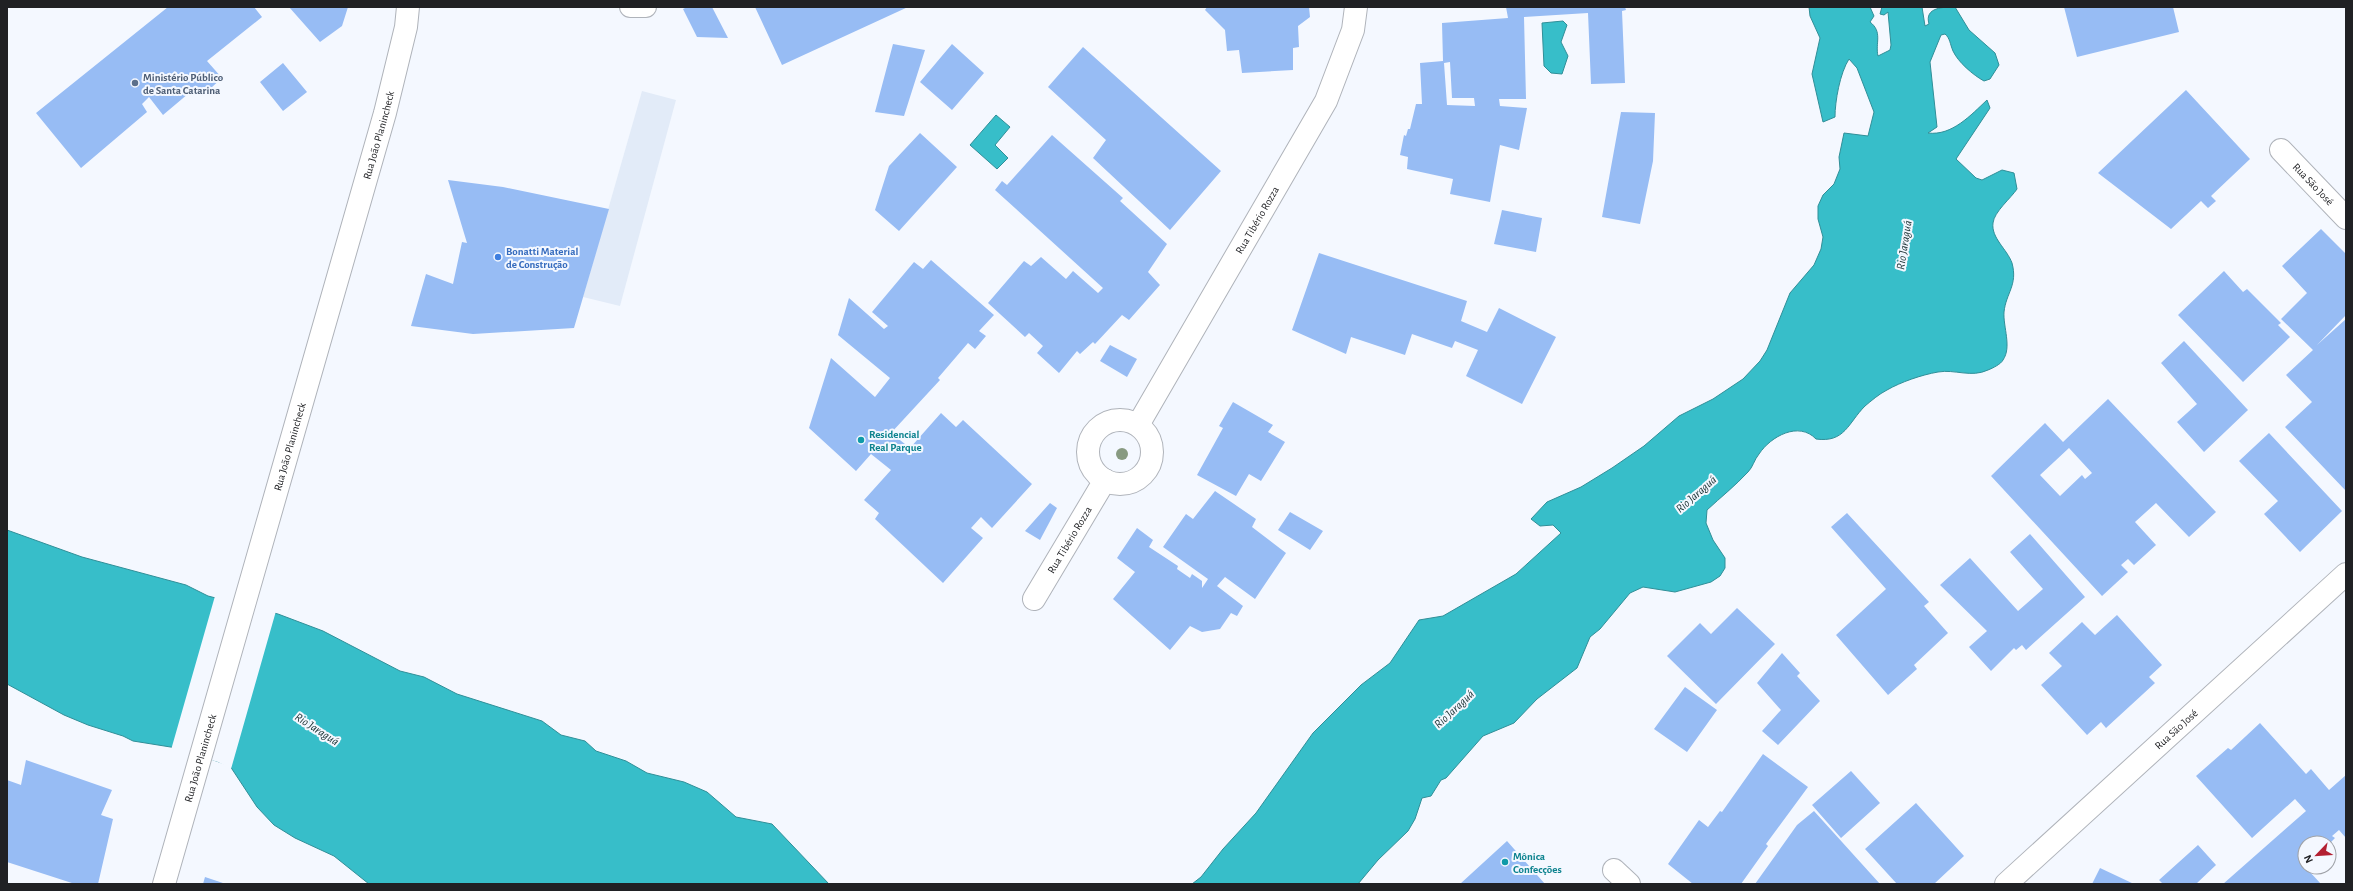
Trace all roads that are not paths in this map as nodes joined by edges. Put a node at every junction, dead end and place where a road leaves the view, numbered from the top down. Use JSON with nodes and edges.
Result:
{"nodes":[{"id":1,"x":408,"y":7,"type":"edge"},
{"id":2,"x":630,"y":7,"type":"edge"},
{"id":3,"x":646,"y":7,"type":"edge"},
{"id":4,"x":1356,"y":7,"type":"edge"},
{"id":5,"x":2281,"y":150,"type":"dead end"},
{"id":6,"x":2346,"y":218,"type":"edge"},
{"id":7,"x":1138,"y":425,"type":"junction"},
{"id":8,"x":1105,"y":480,"type":"junction"},
{"id":9,"x":2346,"y":574,"type":"edge"},
{"id":10,"x":1034,"y":599,"type":"dead end"},
{"id":11,"x":164,"y":884,"type":"edge"},
{"id":12,"x":2006,"y":884,"type":"edge"}],
"edges":[{"from":1,"to":11,"type":"street","name":"Rua João Planincheck"},
{"from":2,"to":3,"type":"lane"},
{"from":4,"to":7,"type":"street","name":"Rua Tibério Rozza"},
{"from":5,"to":6,"type":"street","name":"Rua São José"},
{"from":7,"to":8,"type":"street"},
{"from":7,"to":8,"type":"street"},
{"from":8,"to":10,"type":"street","name":"Rua Tibério Rozza"},
{"from":9,"to":12,"type":"street","name":"Rua São José"}]}
